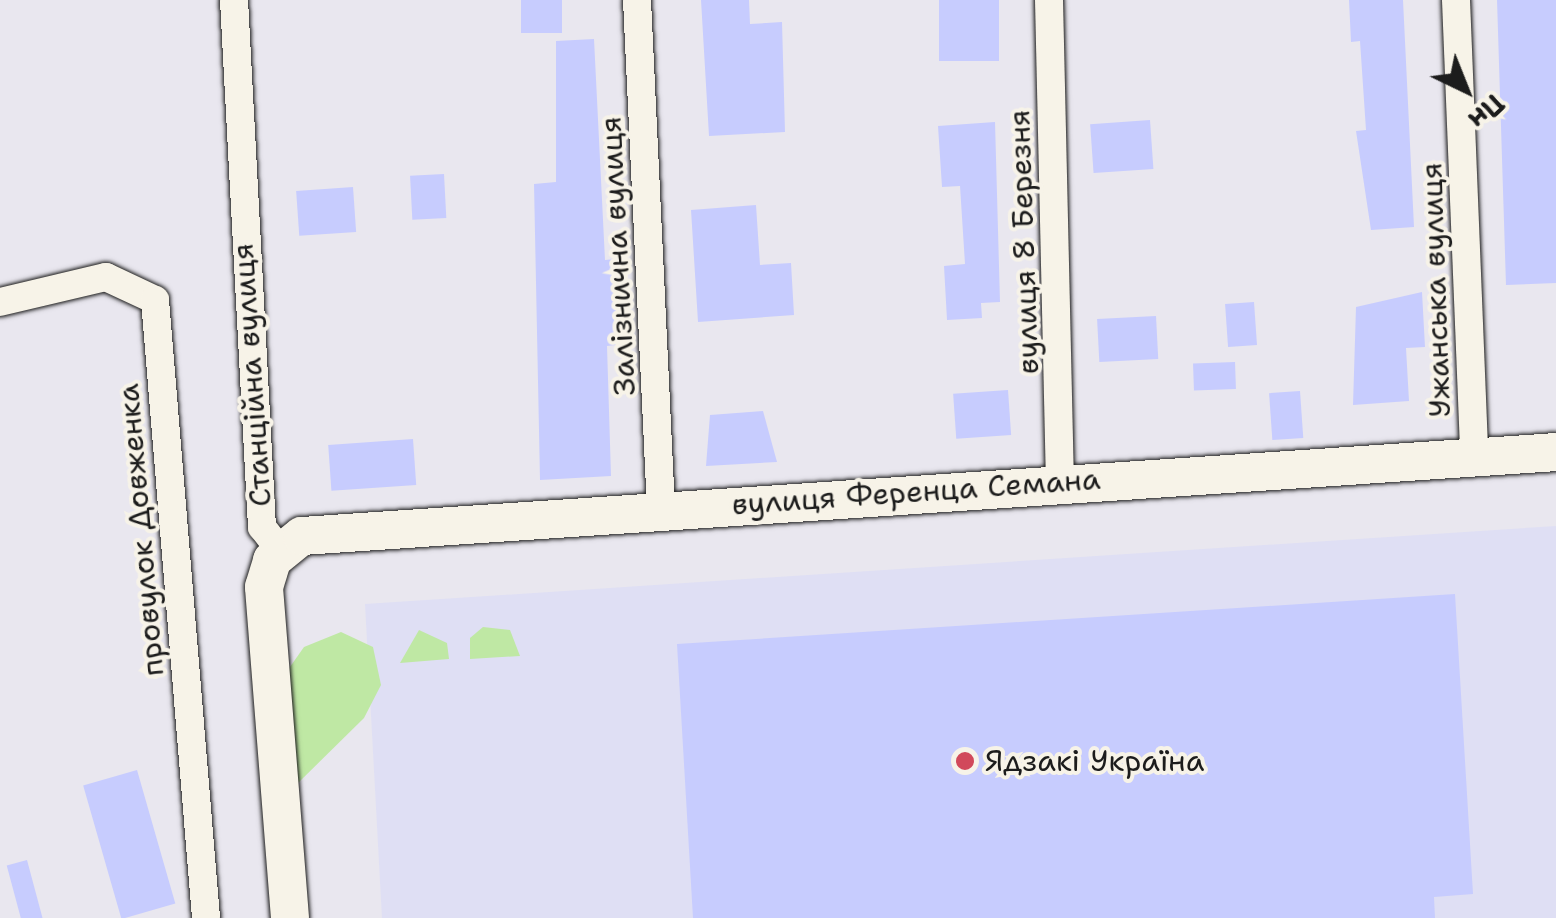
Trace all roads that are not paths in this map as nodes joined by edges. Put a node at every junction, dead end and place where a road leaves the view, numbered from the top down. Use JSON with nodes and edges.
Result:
{"nodes":[{"id":1,"x":234,"y":0,"type":"edge"},
{"id":2,"x":637,"y":0,"type":"edge"},
{"id":3,"x":1049,"y":0,"type":"edge"},
{"id":4,"x":1456,"y":0,"type":"edge"},
{"id":5,"x":0,"y":302,"type":"edge"},
{"id":6,"x":1556,"y":452,"type":"edge"},
{"id":7,"x":1474,"y":458,"type":"junction"},
{"id":8,"x":1060,"y":482,"type":"junction"},
{"id":9,"x":661,"y":508,"type":"junction"},
{"id":10,"x":280,"y":550,"type":"junction"},
{"id":11,"x":206,"y":918,"type":"edge"},
{"id":12,"x":290,"y":918,"type":"edge"}],
"edges":[{"from":1,"to":10,"type":"street","name":"Станційна вулиця"},
{"from":2,"to":9,"type":"street","name":"Залізнична вулиця"},
{"from":3,"to":8,"type":"street","name":"вулиця 8 Березня"},
{"from":4,"to":7,"type":"street","name":"Ужанська вулиця"},
{"from":5,"to":11,"type":"street","name":"провулок Довженка"},
{"from":6,"to":7,"type":"street","name":"вулиця Ференца Семана"},
{"from":7,"to":8,"type":"street","name":"вулиця Ференца Семана"},
{"from":8,"to":9,"type":"street","name":"вулиця Ференца Семана"},
{"from":9,"to":10,"type":"street","name":"вулиця Ференца Семана"},
{"from":10,"to":12,"type":"street","name":"Станційна вулиця"}]}
